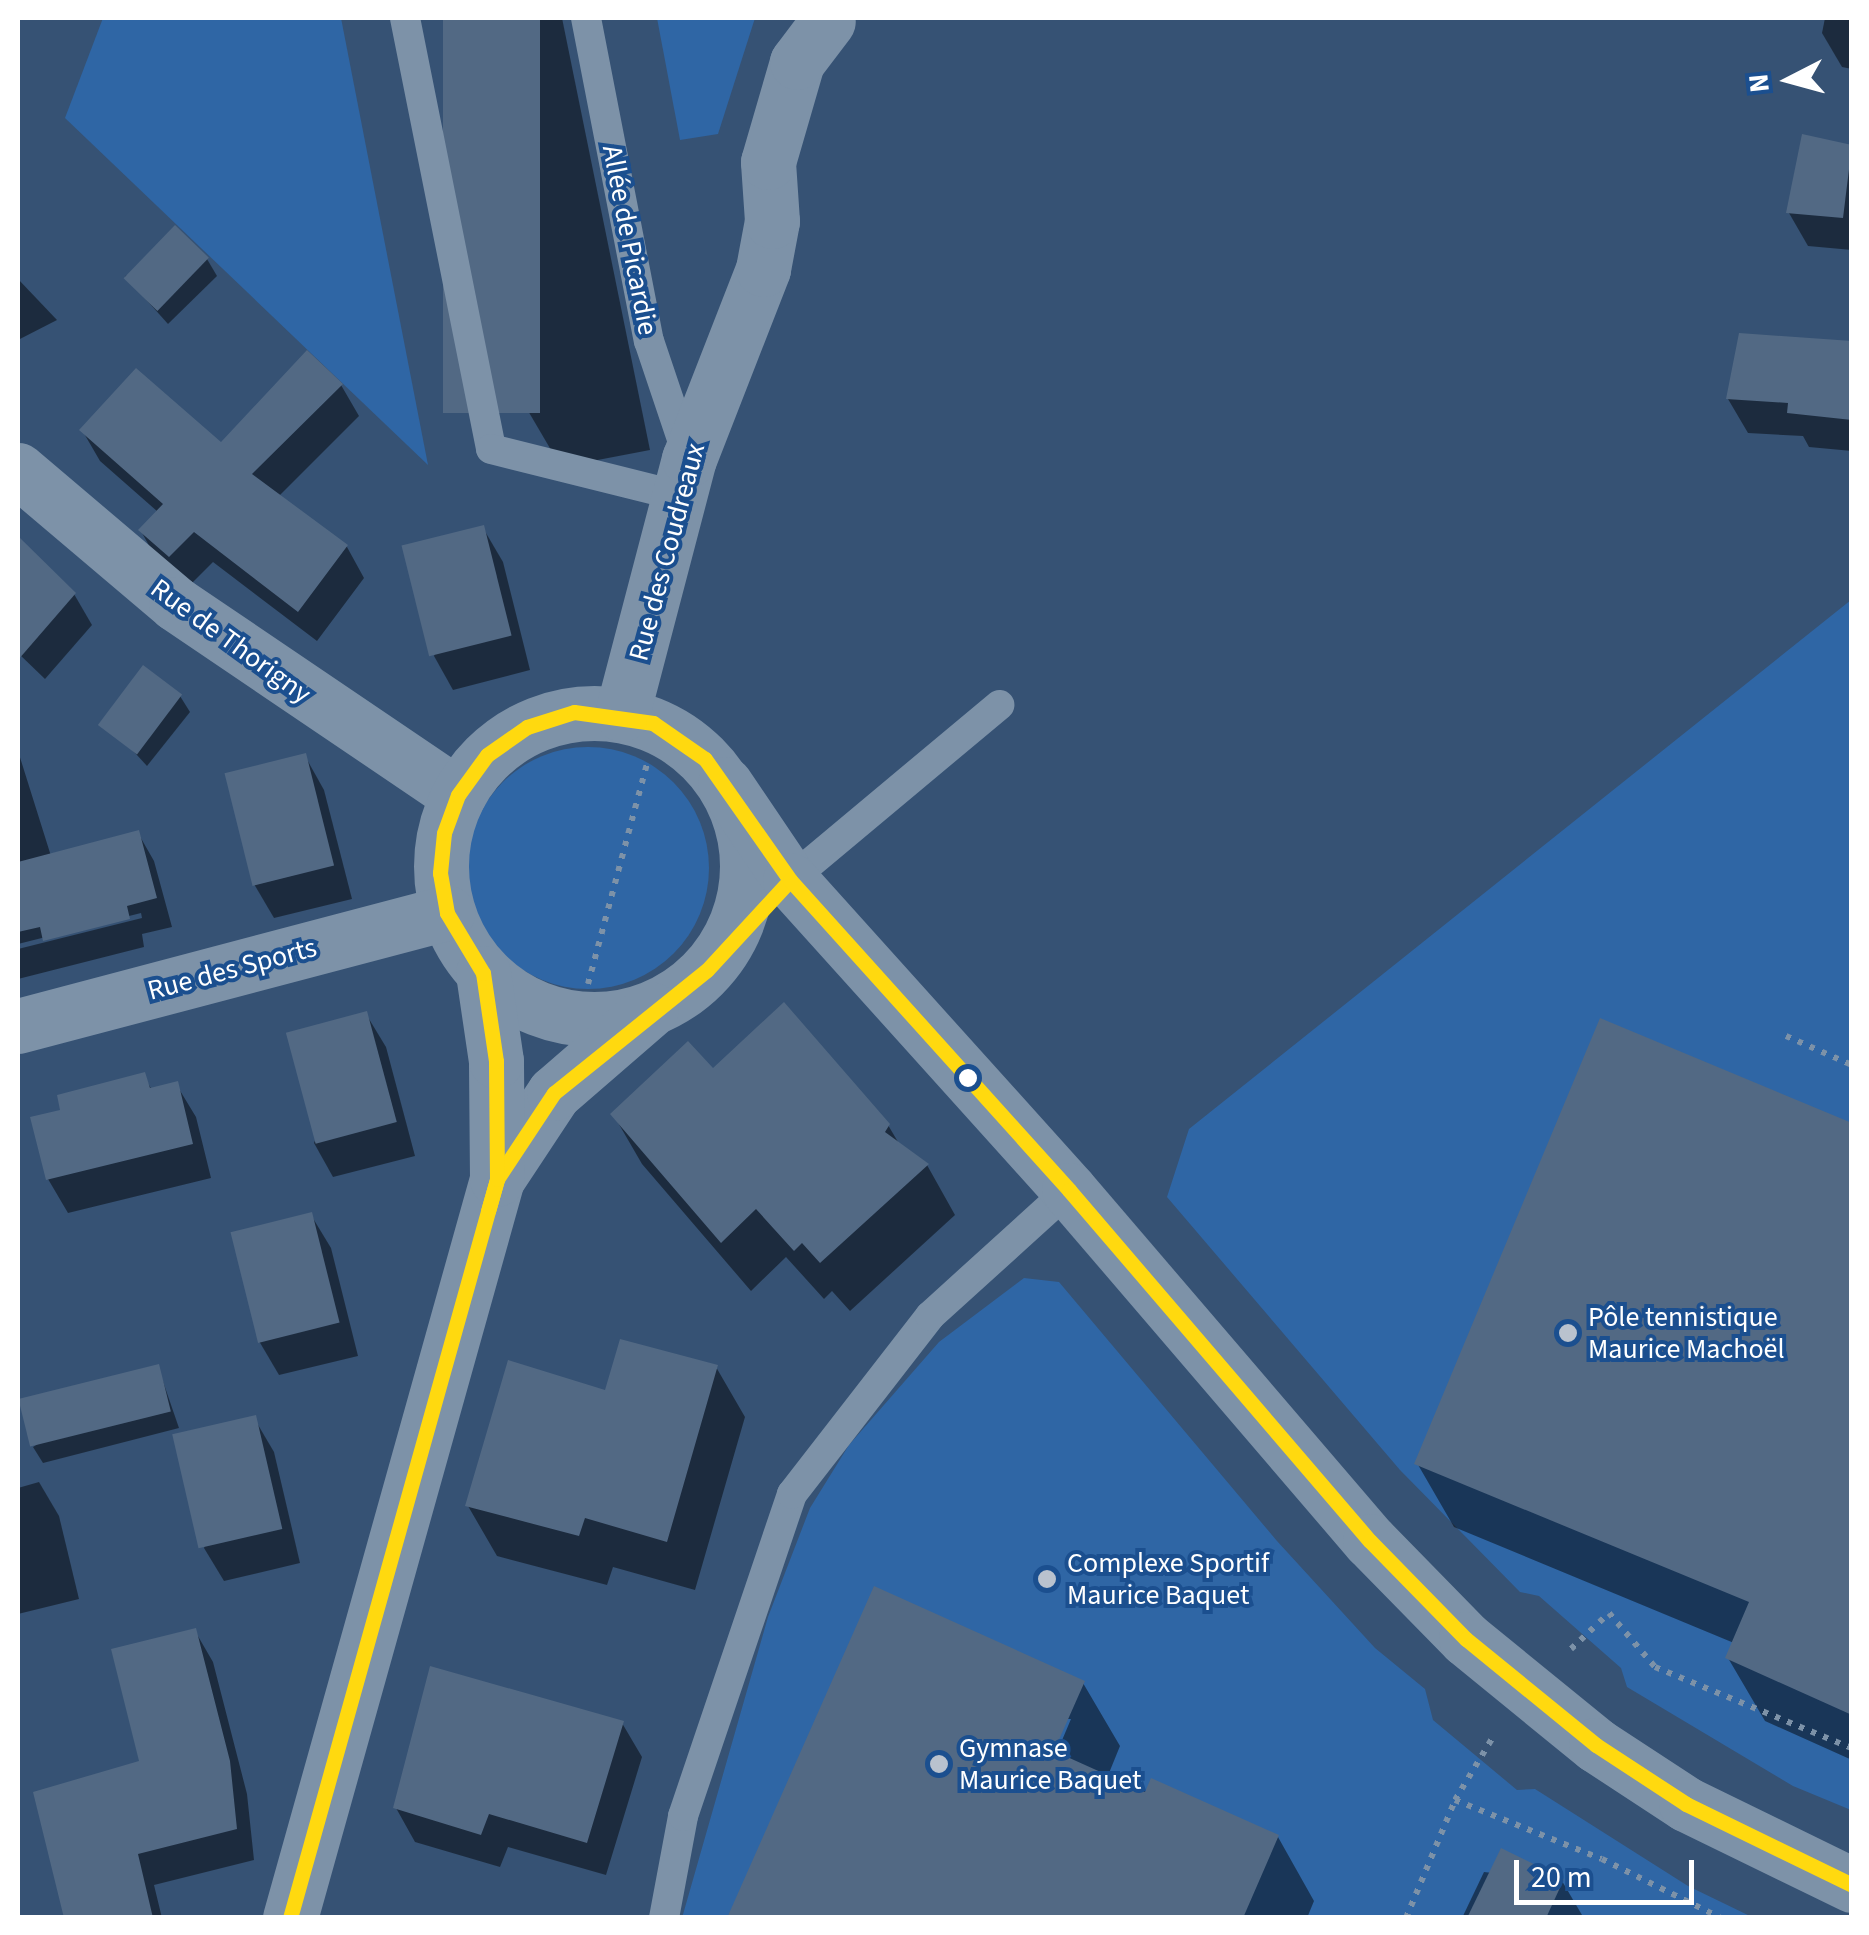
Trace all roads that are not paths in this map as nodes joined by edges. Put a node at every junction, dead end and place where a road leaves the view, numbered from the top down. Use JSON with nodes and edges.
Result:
{"nodes":[{"id":1,"x":405,"y":18,"type":"edge"},
{"id":2,"x":586,"y":18,"type":"edge"},
{"id":3,"x":828,"y":19,"type":"edge"},
{"id":4,"x":18,"y":470,"type":"edge"},
{"id":5,"x":684,"y":477,"type":"junction"},
{"id":6,"x":1000,"y":705,"type":"dead end"},
{"id":7,"x":622,"y":714,"type":"junction"},
{"id":8,"x":725,"y":784,"type":"junction"},
{"id":9,"x":458,"y":795,"type":"junction"},
{"id":10,"x":790,"y":880,"type":"junction"},
{"id":11,"x":447,"y":912,"type":"junction"},
{"id":12,"x":707,"y":970,"type":"junction"},
{"id":13,"x":484,"y":973,"type":"junction"},
{"id":14,"x":634,"y":1014,"type":"junction"},
{"id":15,"x":18,"y":1026,"type":"edge"},
{"id":16,"x":497,"y":1179,"type":"junction"},
{"id":17,"x":1068,"y":1190,"type":"junction"},
{"id":18,"x":1852,"y":1884,"type":"edge"},
{"id":19,"x":290,"y":1918,"type":"edge"},
{"id":20,"x":664,"y":1918,"type":"edge"}],
"edges":[{"from":1,"to":5,"type":"lane"},
{"from":2,"to":5,"type":"lane","name":"Allée de Picardie"},
{"from":3,"to":5,"type":"street","name":"Rue des Coudreaux"},
{"from":4,"to":9,"type":"street","name":"Rue de Thorigny"},
{"from":5,"to":7,"type":"street","name":"Rue des Coudreaux"},
{"from":6,"to":10,"type":"lane"},
{"from":7,"to":8,"type":"street"},
{"from":7,"to":9,"type":"street"},
{"from":8,"to":10,"type":"street"},
{"from":8,"to":12,"type":"street"},
{"from":9,"to":11,"type":"street"},
{"from":10,"to":12,"type":"street"},
{"from":10,"to":17,"type":"street"},
{"from":11,"to":13,"type":"street"},
{"from":11,"to":15,"type":"street","name":"Rue des Sports"},
{"from":12,"to":14,"type":"street"},
{"from":13,"to":14,"type":"street"},
{"from":13,"to":16,"type":"street"},
{"from":14,"to":16,"type":"street"},
{"from":16,"to":19,"type":"street"},
{"from":17,"to":18,"type":"street"},
{"from":17,"to":20,"type":"lane"}]}
